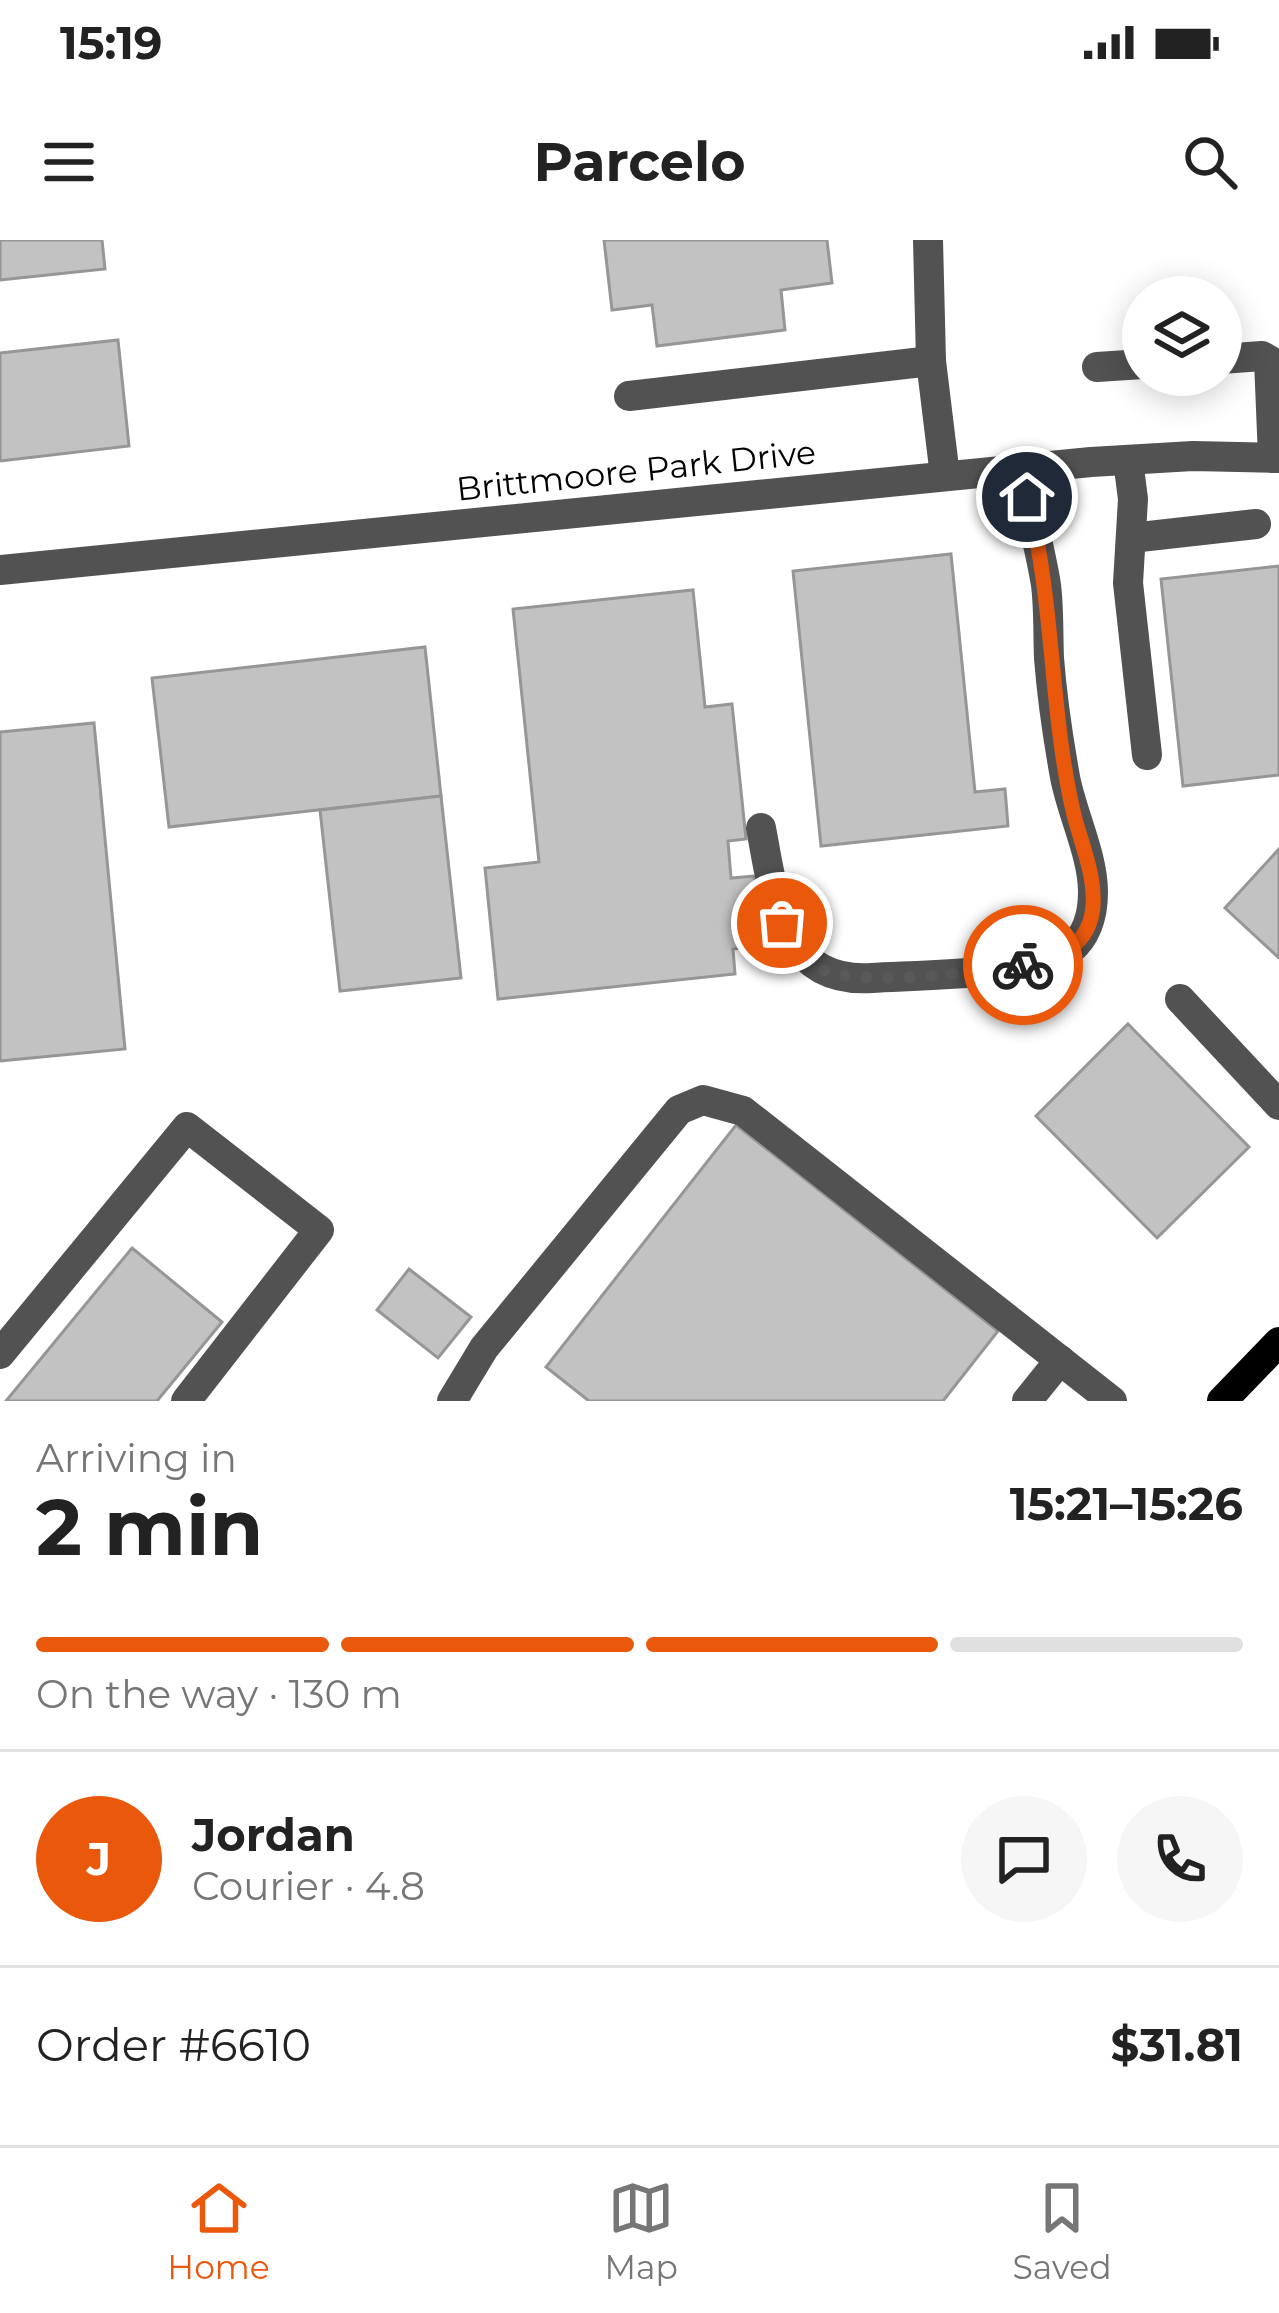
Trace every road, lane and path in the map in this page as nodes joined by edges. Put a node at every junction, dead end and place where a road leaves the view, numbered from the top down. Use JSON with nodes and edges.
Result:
{"nodes":[{"id":1,"x":928,"y":240,"type":"edge"},
{"id":2,"x":1242,"y":357,"type":"edge"},
{"id":3,"x":931,"y":361,"type":"junction"},
{"id":4,"x":1122,"y":366,"type":"edge"},
{"id":5,"x":1096,"y":368,"type":"dead end"},
{"id":6,"x":1274,"y":369,"type":"edge"},
{"id":7,"x":629,"y":396,"type":"dead end"},
{"id":8,"x":1276,"y":458,"type":"edge"},
{"id":9,"x":1128,"y":460,"type":"junction"},
{"id":10,"x":1026,"y":468,"type":"junction"},
{"id":11,"x":945,"y":476,"type":"junction"},
{"id":12,"x":1256,"y":524,"type":"dead end"},
{"id":13,"x":1131,"y":538,"type":"junction"},
{"id":14,"x":0,"y":570,"type":"edge"},
{"id":15,"x":1147,"y":755,"type":"dead end"},
{"id":16,"x":761,"y":829,"type":"dead end"},
{"id":17,"x":1180,"y":999,"type":"dead end"},
{"id":18,"x":1279,"y":1105,"type":"edge"},
{"id":19,"x":1279,"y":1342,"type":"edge"},
{"id":20,"x":0,"y":1354,"type":"edge"},
{"id":21,"x":1060,"y":1360,"type":"junction"},
{"id":22,"x":186,"y":1401,"type":"edge"},
{"id":23,"x":452,"y":1401,"type":"edge"},
{"id":24,"x":1027,"y":1401,"type":"edge"},
{"id":25,"x":1112,"y":1401,"type":"edge"},
{"id":26,"x":1222,"y":1401,"type":"edge"}],
"edges":[{"from":1,"to":3,"type":"street"},
{"from":2,"to":6,"type":"street"},
{"from":3,"to":7,"type":"street"},
{"from":3,"to":11,"type":"street"},
{"from":4,"to":5,"type":"street"},
{"from":6,"to":8,"type":"street"},
{"from":8,"to":9,"type":"street","name":"Brittmoore Park Drive"},
{"from":9,"to":10,"type":"street","name":"Brittmoore Park Drive"},
{"from":9,"to":13,"type":"street"},
{"from":10,"to":11,"type":"street","name":"Brittmoore Park Drive"},
{"from":10,"to":16,"type":"street"},
{"from":11,"to":14,"type":"street","name":"Brittmoore Park Drive"},
{"from":12,"to":13,"type":"street"},
{"from":13,"to":15,"type":"street"},
{"from":17,"to":18,"type":"street"},
{"from":19,"to":26,"type":"main road"},
{"from":20,"to":22,"type":"street"},
{"from":21,"to":23,"type":"street"},
{"from":21,"to":24,"type":"street"},
{"from":21,"to":25,"type":"street"}]}
